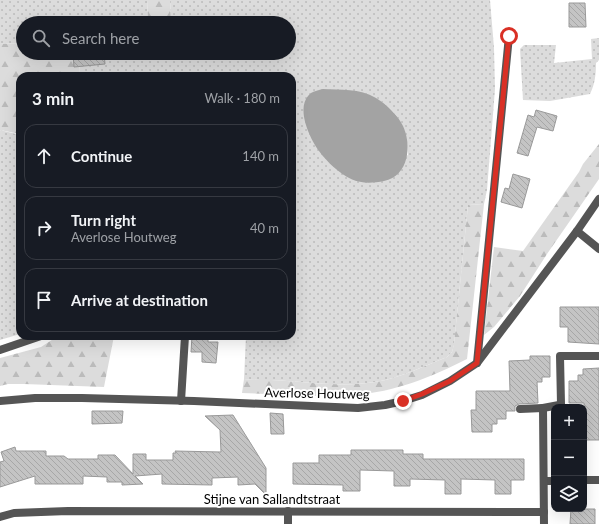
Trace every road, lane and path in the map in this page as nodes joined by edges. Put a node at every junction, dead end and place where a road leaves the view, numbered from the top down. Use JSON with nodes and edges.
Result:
{"nodes":[{"id":1,"x":509,"y":36,"type":"dead end"},
{"id":2,"x":599,"y":199,"type":"edge"},
{"id":3,"x":577,"y":231,"type":"junction"},
{"id":4,"x":599,"y":249,"type":"edge"},
{"id":5,"x":29,"y":340,"type":"edge"},
{"id":6,"x":185,"y":340,"type":"edge"},
{"id":7,"x":0,"y":350,"type":"edge"},
{"id":8,"x":599,"y":356,"type":"edge"},
{"id":9,"x":477,"y":363,"type":"junction"},
{"id":10,"x":0,"y":401,"type":"edge"},
{"id":11,"x":181,"y":401,"type":"junction"},
{"id":12,"x":520,"y":408,"type":"dead end"},
{"id":13,"x":543,"y":408,"type":"junction"},
{"id":14,"x":587,"y":480,"type":"edge"},
{"id":15,"x":599,"y":480,"type":"edge"},
{"id":16,"x":544,"y":481,"type":"junction"},
{"id":17,"x":551,"y":481,"type":"edge"},
{"id":18,"x":288,"y":511,"type":"junction"},
{"id":19,"x":544,"y":512,"type":"junction"},
{"id":20,"x":0,"y":517,"type":"edge"},
{"id":21,"x":288,"y":524,"type":"edge"},
{"id":22,"x":544,"y":524,"type":"edge"}],
"edges":[{"from":1,"to":9,"type":"street"},
{"from":2,"to":3,"type":"street","name":"Averlose Houtweg"},
{"from":3,"to":4,"type":"street"},
{"from":3,"to":9,"type":"street","name":"Averlose Houtweg"},
{"from":5,"to":7,"type":"street"},
{"from":6,"to":11,"type":"street"},
{"from":8,"to":13,"type":"street"},
{"from":9,"to":11,"type":"street","name":"Averlose Houtweg"},
{"from":10,"to":11,"type":"street","name":"Averlose Houtweg"},
{"from":12,"to":13,"type":"street"},
{"from":13,"to":16,"type":"street"},
{"from":14,"to":15,"type":"street"},
{"from":16,"to":17,"type":"street"},
{"from":16,"to":19,"type":"street"},
{"from":18,"to":19,"type":"street","name":"Stijne van Sallandtstraat"},
{"from":18,"to":20,"type":"street","name":"Stijne van Sallandtstraat"},
{"from":18,"to":21,"type":"street"},
{"from":19,"to":22,"type":"street"}]}
